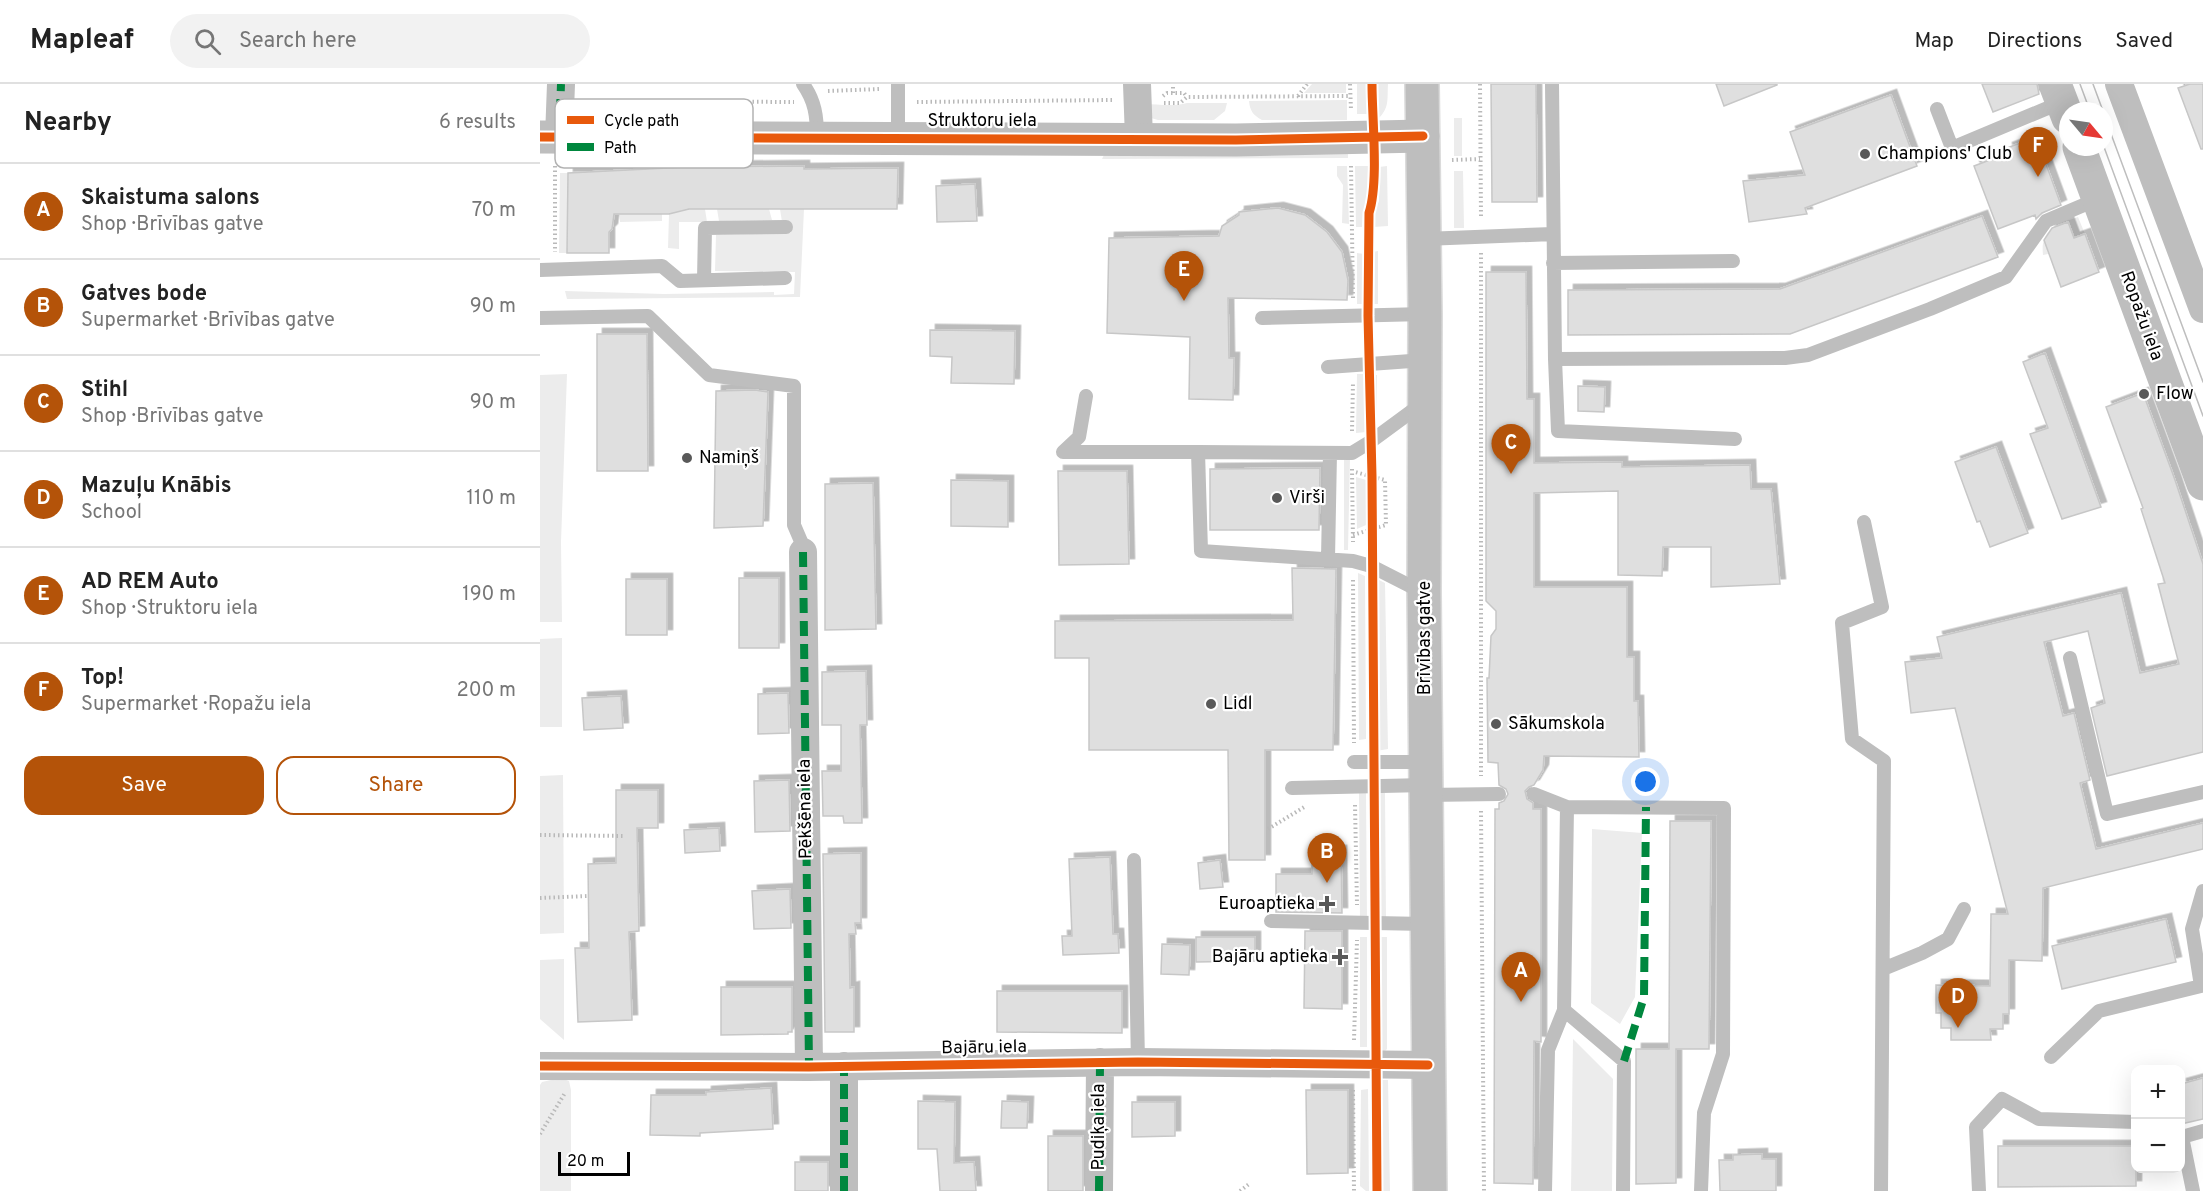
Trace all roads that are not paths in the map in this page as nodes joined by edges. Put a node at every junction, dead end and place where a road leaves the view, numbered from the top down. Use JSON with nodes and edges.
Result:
{"nodes":[{"id":1,"x":561,"y":84,"type":"edge"},
{"id":2,"x":803,"y":84,"type":"edge"},
{"id":3,"x":898,"y":84,"type":"edge"},
{"id":4,"x":1137,"y":84,"type":"edge"},
{"id":5,"x":1422,"y":84,"type":"edge"},
{"id":6,"x":1552,"y":84,"type":"edge"},
{"id":7,"x":2119,"y":84,"type":"edge"},
{"id":8,"x":559,"y":99,"type":"edge"},
{"id":9,"x":2062,"y":101,"type":"edge"},
{"id":10,"x":1937,"y":109,"type":"dead end"},
{"id":11,"x":555,"y":122,"type":"edge"},
{"id":12,"x":1423,"y":136,"type":"junction"},
{"id":13,"x":817,"y":137,"type":"junction"},
{"id":14,"x":898,"y":137,"type":"junction"},
{"id":15,"x":1139,"y":138,"type":"junction"},
{"id":16,"x":753,"y":139,"type":"edge"},
{"id":17,"x":551,"y":147,"type":"edge"},
{"id":18,"x":2082,"y":156,"type":"edge"},
{"id":19,"x":2098,"y":199,"type":"junction"},
{"id":20,"x":786,"y":227,"type":"dead end"},
{"id":21,"x":1553,"y":234,"type":"junction"},
{"id":22,"x":1424,"y":239,"type":"junction"},
{"id":23,"x":1732,"y":261,"type":"dead end"},
{"id":24,"x":1553,"y":263,"type":"junction"},
{"id":25,"x":540,"y":270,"type":"edge"},
{"id":26,"x":785,"y":279,"type":"dead end"},
{"id":27,"x":704,"y":280,"type":"junction"},
{"id":28,"x":2203,"y":309,"type":"edge"},
{"id":29,"x":1425,"y":314,"type":"junction"},
{"id":30,"x":540,"y":318,"type":"edge"},
{"id":31,"x":1262,"y":318,"type":"dead end"},
{"id":32,"x":1555,"y":359,"type":"junction"},
{"id":33,"x":1425,"y":360,"type":"junction"},
{"id":34,"x":1328,"y":367,"type":"dead end"},
{"id":35,"x":1086,"y":396,"type":"dead end"},
{"id":36,"x":1425,"y":401,"type":"junction"},
{"id":37,"x":1736,"y":439,"type":"dead end"},
{"id":38,"x":1198,"y":452,"type":"junction"},
{"id":39,"x":1330,"y":453,"type":"junction"},
{"id":40,"x":2203,"y":484,"type":"edge"},
{"id":41,"x":1864,"y":522,"type":"dead end"},
{"id":42,"x":803,"y":552,"type":"joint"},
{"id":43,"x":1328,"y":559,"type":"junction"},
{"id":44,"x":1424,"y":593,"type":"junction"},
{"id":45,"x":2070,"y":658,"type":"dead end"},
{"id":46,"x":1354,"y":762,"type":"dead end"},
{"id":47,"x":1426,"y":780,"type":"junction"},
{"id":48,"x":1292,"y":788,"type":"dead end"},
{"id":49,"x":2203,"y":792,"type":"edge"},
{"id":50,"x":1499,"y":794,"type":"dead end"},
{"id":51,"x":1534,"y":794,"type":"dead end"},
{"id":52,"x":1567,"y":807,"type":"junction"},
{"id":53,"x":1134,"y":860,"type":"dead end"},
{"id":54,"x":2203,"y":891,"type":"edge"},
{"id":55,"x":1964,"y":909,"type":"dead end"},
{"id":56,"x":1270,"y":921,"type":"dead end"},
{"id":57,"x":1426,"y":924,"type":"junction"},
{"id":58,"x":1883,"y":969,"type":"junction"},
{"id":59,"x":1564,"y":1010,"type":"junction"},
{"id":60,"x":2051,"y":1058,"type":"dead end"},
{"id":61,"x":1100,"y":1062,"type":"junction"},
{"id":62,"x":1138,"y":1062,"type":"junction"},
{"id":63,"x":1428,"y":1065,"type":"junction"},
{"id":64,"x":540,"y":1066,"type":"edge"},
{"id":65,"x":844,"y":1066,"type":"junction"},
{"id":66,"x":808,"y":1067,"type":"junction"},
{"id":67,"x":2131,"y":1122,"type":"edge"},
{"id":68,"x":2203,"y":1131,"type":"edge"},
{"id":69,"x":844,"y":1191,"type":"edge"},
{"id":70,"x":1099,"y":1191,"type":"edge"},
{"id":71,"x":1430,"y":1191,"type":"edge"},
{"id":72,"x":1545,"y":1191,"type":"edge"},
{"id":73,"x":1623,"y":1191,"type":"edge"},
{"id":74,"x":1701,"y":1191,"type":"edge"},
{"id":75,"x":1881,"y":1191,"type":"edge"},
{"id":76,"x":1978,"y":1191,"type":"edge"},
{"id":77,"x":2193,"y":1191,"type":"edge"}],
"edges":[{"from":1,"to":8,"type":"street"},
{"from":2,"to":13,"type":"lane"},
{"from":3,"to":14,"type":"lane"},
{"from":4,"to":15,"type":"street"},
{"from":5,"to":12,"type":"main road","name":"Brīvības gatve"},
{"from":6,"to":21,"type":"lane"},
{"from":7,"to":28,"type":"street"},
{"from":9,"to":10,"type":"lane"},
{"from":11,"to":17,"type":"street"},
{"from":12,"to":15,"type":"main road","name":"Struktoru iela"},
{"from":12,"to":22,"type":"main road","name":"Brīvības gatve"},
{"from":13,"to":14,"type":"main road","name":"Struktoru iela"},
{"from":13,"to":16,"type":"main road","name":"Struktoru iela"},
{"from":14,"to":15,"type":"main road","name":"Struktoru iela"},
{"from":18,"to":19,"type":"main road","name":"Ropažu iela"},
{"from":19,"to":32,"type":"lane"},
{"from":19,"to":40,"type":"main road","name":"Ropažu iela"},
{"from":20,"to":27,"type":"lane"},
{"from":21,"to":22,"type":"lane"},
{"from":21,"to":24,"type":"lane"},
{"from":22,"to":29,"type":"main road","name":"Brīvības gatve"},
{"from":23,"to":24,"type":"lane"},
{"from":24,"to":32,"type":"lane"},
{"from":25,"to":27,"type":"lane"},
{"from":26,"to":27,"type":"lane"},
{"from":29,"to":31,"type":"lane"},
{"from":29,"to":33,"type":"main road","name":"Brīvības gatve"},
{"from":30,"to":42,"type":"lane"},
{"from":32,"to":37,"type":"lane"},
{"from":33,"to":34,"type":"lane"},
{"from":33,"to":36,"type":"main road","name":"Brīvības gatve"},
{"from":35,"to":38,"type":"lane"},
{"from":36,"to":39,"type":"lane"},
{"from":36,"to":44,"type":"main road","name":"Brīvības gatve"},
{"from":38,"to":39,"type":"lane"},
{"from":38,"to":43,"type":"lane"},
{"from":39,"to":43,"type":"lane"},
{"from":41,"to":58,"type":"lane"},
{"from":42,"to":66,"type":"street","name":"Pēkšēna iela"},
{"from":43,"to":44,"type":"lane"},
{"from":44,"to":47,"type":"main road","name":"Brīvības gatve"},
{"from":45,"to":49,"type":"lane"},
{"from":46,"to":47,"type":"lane"},
{"from":47,"to":48,"type":"lane"},
{"from":47,"to":50,"type":"lane"},
{"from":47,"to":57,"type":"main road","name":"Brīvības gatve"},
{"from":51,"to":52,"type":"lane"},
{"from":52,"to":59,"type":"lane"},
{"from":52,"to":74,"type":"lane"},
{"from":53,"to":62,"type":"lane"},
{"from":54,"to":60,"type":"lane"},
{"from":55,"to":58,"type":"lane"},
{"from":56,"to":57,"type":"lane"},
{"from":57,"to":63,"type":"main road","name":"Brīvības gatve"},
{"from":58,"to":75,"type":"lane"},
{"from":59,"to":72,"type":"lane"},
{"from":59,"to":73,"type":"lane"},
{"from":61,"to":62,"type":"street","name":"Bajāru iela"},
{"from":61,"to":65,"type":"street","name":"Bajāru iela"},
{"from":61,"to":70,"type":"street","name":"Pudiķa iela"},
{"from":62,"to":63,"type":"street","name":"Bajāru iela"},
{"from":63,"to":71,"type":"main road","name":"Brīvības gatve"},
{"from":64,"to":66,"type":"street","name":"Bajāru iela"},
{"from":65,"to":66,"type":"street","name":"Bajāru iela"},
{"from":65,"to":69,"type":"street"},
{"from":67,"to":76,"type":"lane"},
{"from":68,"to":77,"type":"lane"}]}
